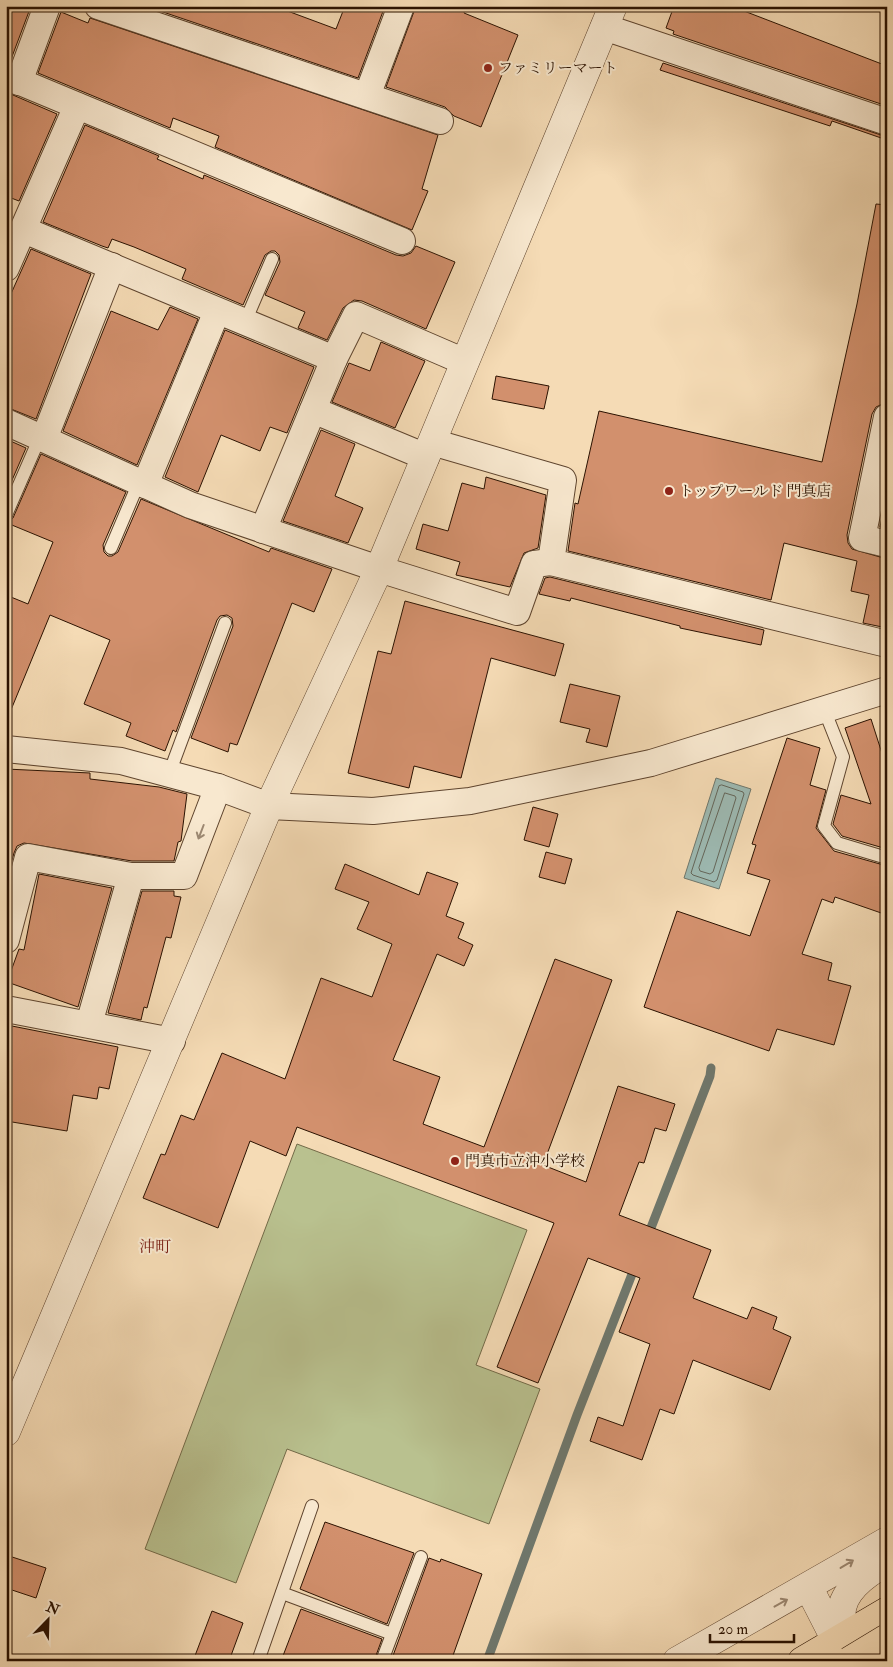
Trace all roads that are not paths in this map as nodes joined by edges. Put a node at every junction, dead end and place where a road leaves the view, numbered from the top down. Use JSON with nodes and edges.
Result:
{"nodes":[{"id":1,"x":47,"y":6,"type":"edge"},
{"id":2,"x":98,"y":6,"type":"edge"},
{"id":3,"x":401,"y":6,"type":"edge"},
{"id":4,"x":608,"y":17,"type":"edge"},
{"id":5,"x":13,"y":79,"type":"edge"},
{"id":6,"x":367,"y":96,"type":"junction"},
{"id":7,"x":77,"y":106,"type":"junction"},
{"id":8,"x":440,"y":121,"type":"dead end"},
{"id":9,"x":887,"y":122,"type":"edge"},
{"id":10,"x":24,"y":230,"type":"junction"},
{"id":11,"x":402,"y":241,"type":"dead end"},
{"id":12,"x":272,"y":259,"type":"dead end"},
{"id":13,"x":112,"y":266,"type":"junction"},
{"id":14,"x":6,"y":268,"type":"edge"},
{"id":15,"x":217,"y":311,"type":"junction"},
{"id":16,"x":245,"y":322,"type":"junction"},
{"id":17,"x":334,"y":359,"type":"junction"},
{"id":18,"x":465,"y":362,"type":"junction"},
{"id":19,"x":313,"y":410,"type":"junction"},
{"id":20,"x":887,"y":417,"type":"edge"},
{"id":21,"x":6,"y":422,"type":"edge"},
{"id":22,"x":42,"y":438,"type":"junction"},
{"id":23,"x":429,"y":450,"type":"junction"},
{"id":24,"x":142,"y":483,"type":"junction"},
{"id":25,"x":6,"y":516,"type":"edge"},
{"id":26,"x":263,"y":530,"type":"junction"},
{"id":27,"x":887,"y":544,"type":"edge"},
{"id":28,"x":111,"y":548,"type":"dead end"},
{"id":29,"x":551,"y":562,"type":"junction"},
{"id":30,"x":379,"y":569,"type":"junction"},
{"id":31,"x":226,"y":623,"type":"dead end"},
{"id":32,"x":887,"y":644,"type":"edge"},
{"id":33,"x":887,"y":690,"type":"edge"},
{"id":34,"x":824,"y":709,"type":"junction"},
{"id":35,"x":6,"y":749,"type":"edge"},
{"id":36,"x":169,"y":774,"type":"junction"},
{"id":37,"x":218,"y":787,"type":"junction"},
{"id":38,"x":269,"y":806,"type":"junction"},
{"id":39,"x":887,"y":858,"type":"edge"},
{"id":40,"x":131,"y":876,"type":"junction"},
{"id":41,"x":6,"y":940,"type":"edge"},
{"id":42,"x":6,"y":1009,"type":"edge"},
{"id":43,"x":89,"y":1024,"type":"junction"},
{"id":44,"x":172,"y":1041,"type":"junction"},
{"id":45,"x":6,"y":1432,"type":"edge"},
{"id":46,"x":312,"y":1506,"type":"dead end"},
{"id":47,"x":887,"y":1541,"type":"edge"},
{"id":48,"x":421,"y":1557,"type":"dead end"},
{"id":49,"x":887,"y":1562,"type":"edge"},
{"id":50,"x":808,"y":1588,"type":"junction"},
{"id":51,"x":282,"y":1593,"type":"junction"},
{"id":52,"x":887,"y":1611,"type":"edge"},
{"id":53,"x":392,"y":1634,"type":"junction"},
{"id":54,"x":887,"y":1638,"type":"edge"},
{"id":55,"x":258,"y":1661,"type":"edge"},
{"id":56,"x":382,"y":1661,"type":"edge"},
{"id":57,"x":678,"y":1661,"type":"edge"},
{"id":58,"x":802,"y":1661,"type":"edge"},
{"id":59,"x":849,"y":1661,"type":"edge"}],
"edges":[{"from":1,"to":5,"type":"street"},
{"from":2,"to":6,"type":"street"},
{"from":3,"to":6,"type":"street"},
{"from":4,"to":9,"type":"street"},
{"from":4,"to":18,"type":"street"},
{"from":5,"to":7,"type":"street"},
{"from":6,"to":8,"type":"street"},
{"from":7,"to":10,"type":"street"},
{"from":7,"to":11,"type":"street"},
{"from":10,"to":13,"type":"street"},
{"from":10,"to":14,"type":"street"},
{"from":12,"to":16,"type":"lane"},
{"from":13,"to":15,"type":"street"},
{"from":13,"to":22,"type":"street"},
{"from":15,"to":16,"type":"street"},
{"from":15,"to":24,"type":"street"},
{"from":16,"to":17,"type":"street"},
{"from":17,"to":18,"type":"street"},
{"from":17,"to":19,"type":"street"},
{"from":18,"to":23,"type":"street"},
{"from":19,"to":23,"type":"street"},
{"from":19,"to":26,"type":"street"},
{"from":20,"to":27,"type":"street"},
{"from":21,"to":22,"type":"street"},
{"from":22,"to":24,"type":"street"},
{"from":22,"to":25,"type":"lane"},
{"from":23,"to":29,"type":"street"},
{"from":23,"to":30,"type":"street"},
{"from":24,"to":26,"type":"street"},
{"from":24,"to":28,"type":"lane"},
{"from":26,"to":30,"type":"street"},
{"from":29,"to":30,"type":"street"},
{"from":29,"to":32,"type":"street"},
{"from":30,"to":38,"type":"street"},
{"from":31,"to":36,"type":"lane"},
{"from":33,"to":34,"type":"street"},
{"from":34,"to":38,"type":"street"},
{"from":34,"to":39,"type":"lane"},
{"from":35,"to":36,"type":"street"},
{"from":36,"to":37,"type":"street"},
{"from":37,"to":38,"type":"street"},
{"from":37,"to":40,"type":"street","one_way":true},
{"from":38,"to":44,"type":"street"},
{"from":40,"to":41,"type":"street"},
{"from":40,"to":43,"type":"street"},
{"from":42,"to":43,"type":"street"},
{"from":43,"to":44,"type":"street"},
{"from":44,"to":45,"type":"street"},
{"from":46,"to":51,"type":"lane"},
{"from":50,"to":47,"type":"street","one_way":true},
{"from":48,"to":53,"type":"lane"},
{"from":49,"to":50,"type":"street"},
{"from":57,"to":50,"type":"street","one_way":true},
{"from":51,"to":53,"type":"lane"},
{"from":51,"to":55,"type":"lane"},
{"from":52,"to":58,"type":"highway"},
{"from":53,"to":56,"type":"lane"},
{"from":54,"to":59,"type":"highway","bridge":true}]}
